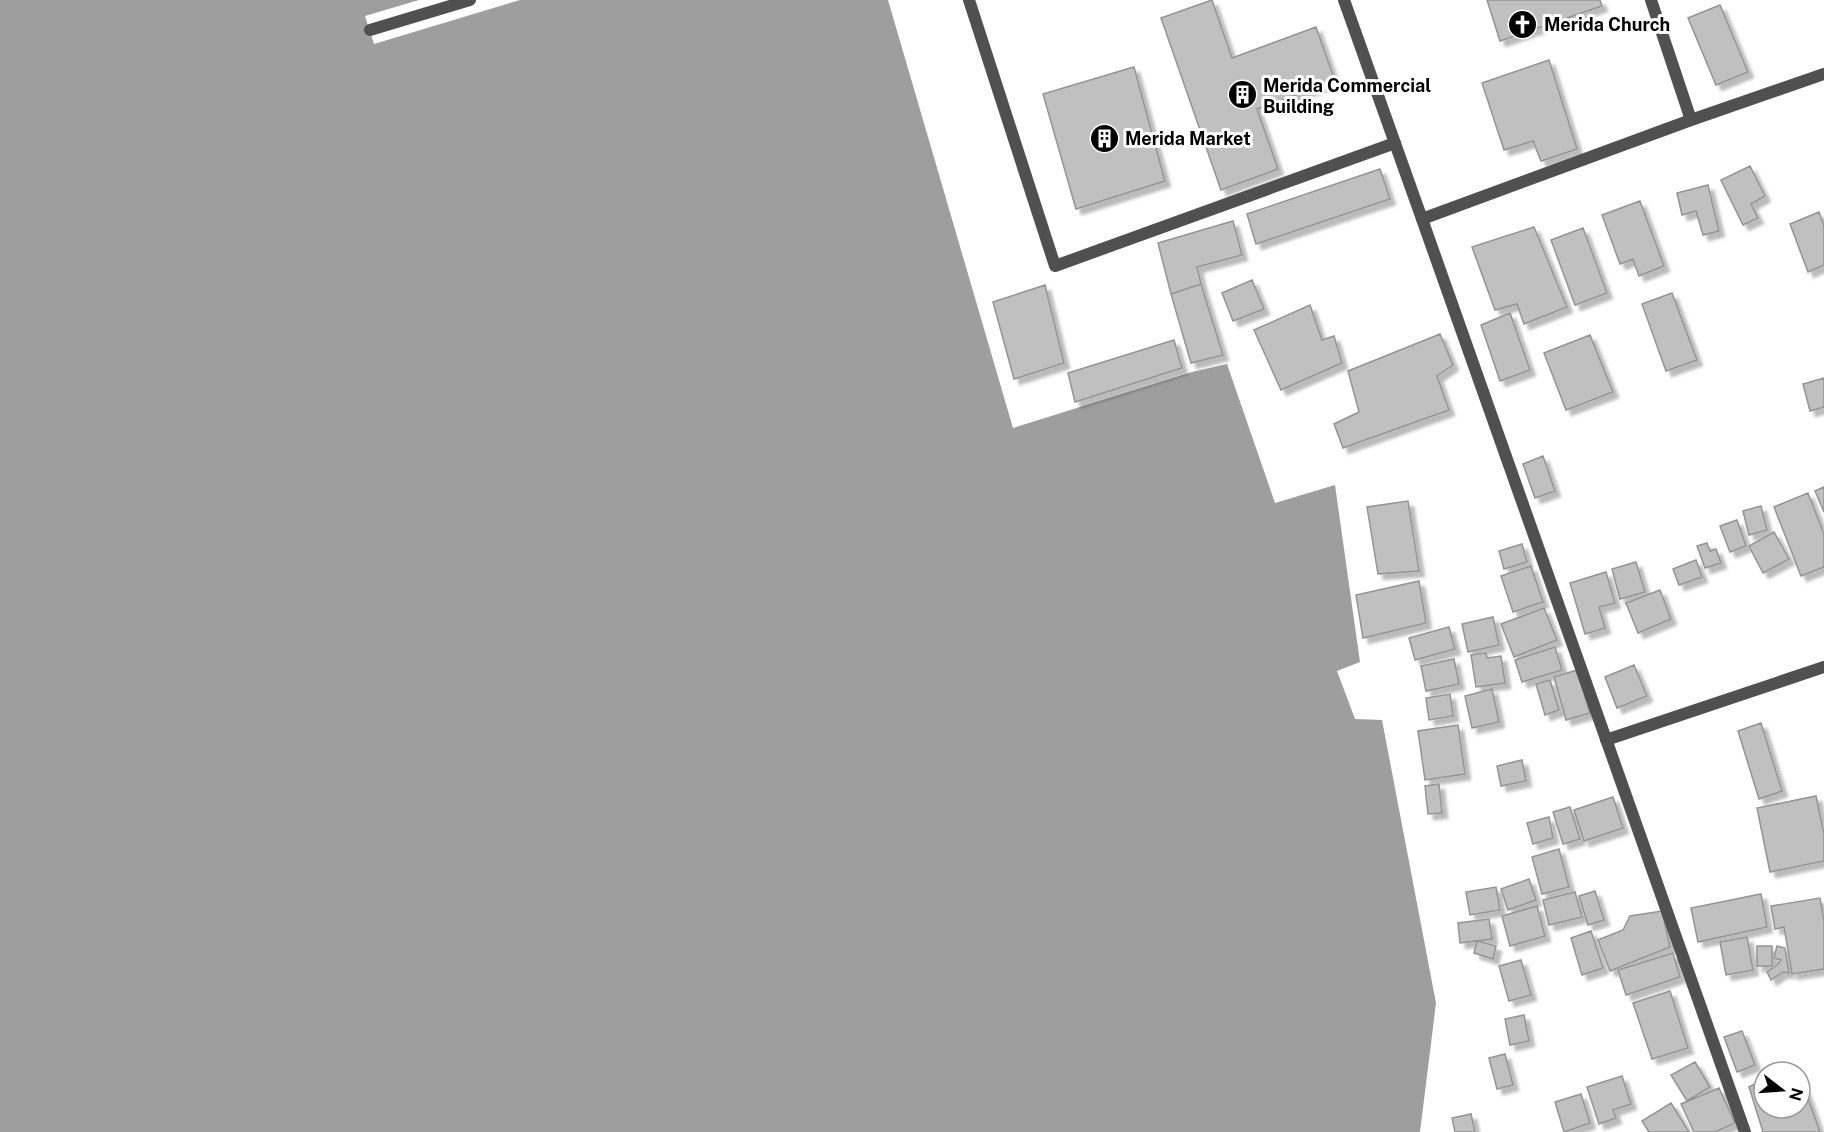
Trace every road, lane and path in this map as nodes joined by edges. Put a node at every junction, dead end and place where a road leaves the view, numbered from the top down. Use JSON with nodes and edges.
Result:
{"nodes":[{"id":1,"x":470,"y":0,"type":"edge"},
{"id":2,"x":969,"y":0,"type":"edge"},
{"id":3,"x":1344,"y":0,"type":"edge"},
{"id":4,"x":1651,"y":0,"type":"edge"},
{"id":5,"x":370,"y":30,"type":"dead end"},
{"id":6,"x":1824,"y":74,"type":"edge"},
{"id":7,"x":1691,"y":120,"type":"junction"},
{"id":8,"x":1395,"y":142,"type":"junction"},
{"id":9,"x":1422,"y":219,"type":"junction"},
{"id":10,"x":1824,"y":667,"type":"edge"},
{"id":11,"x":1606,"y":740,"type":"junction"},
{"id":12,"x":1745,"y":1132,"type":"edge"}],
"edges":[{"from":1,"to":5,"type":"street"},
{"from":2,"to":8,"type":"street"},
{"from":3,"to":8,"type":"street"},
{"from":4,"to":7,"type":"street"},
{"from":6,"to":7,"type":"street"},
{"from":7,"to":9,"type":"street"},
{"from":8,"to":9,"type":"street"},
{"from":9,"to":11,"type":"street"},
{"from":10,"to":11,"type":"street"},
{"from":11,"to":12,"type":"street"}]}
